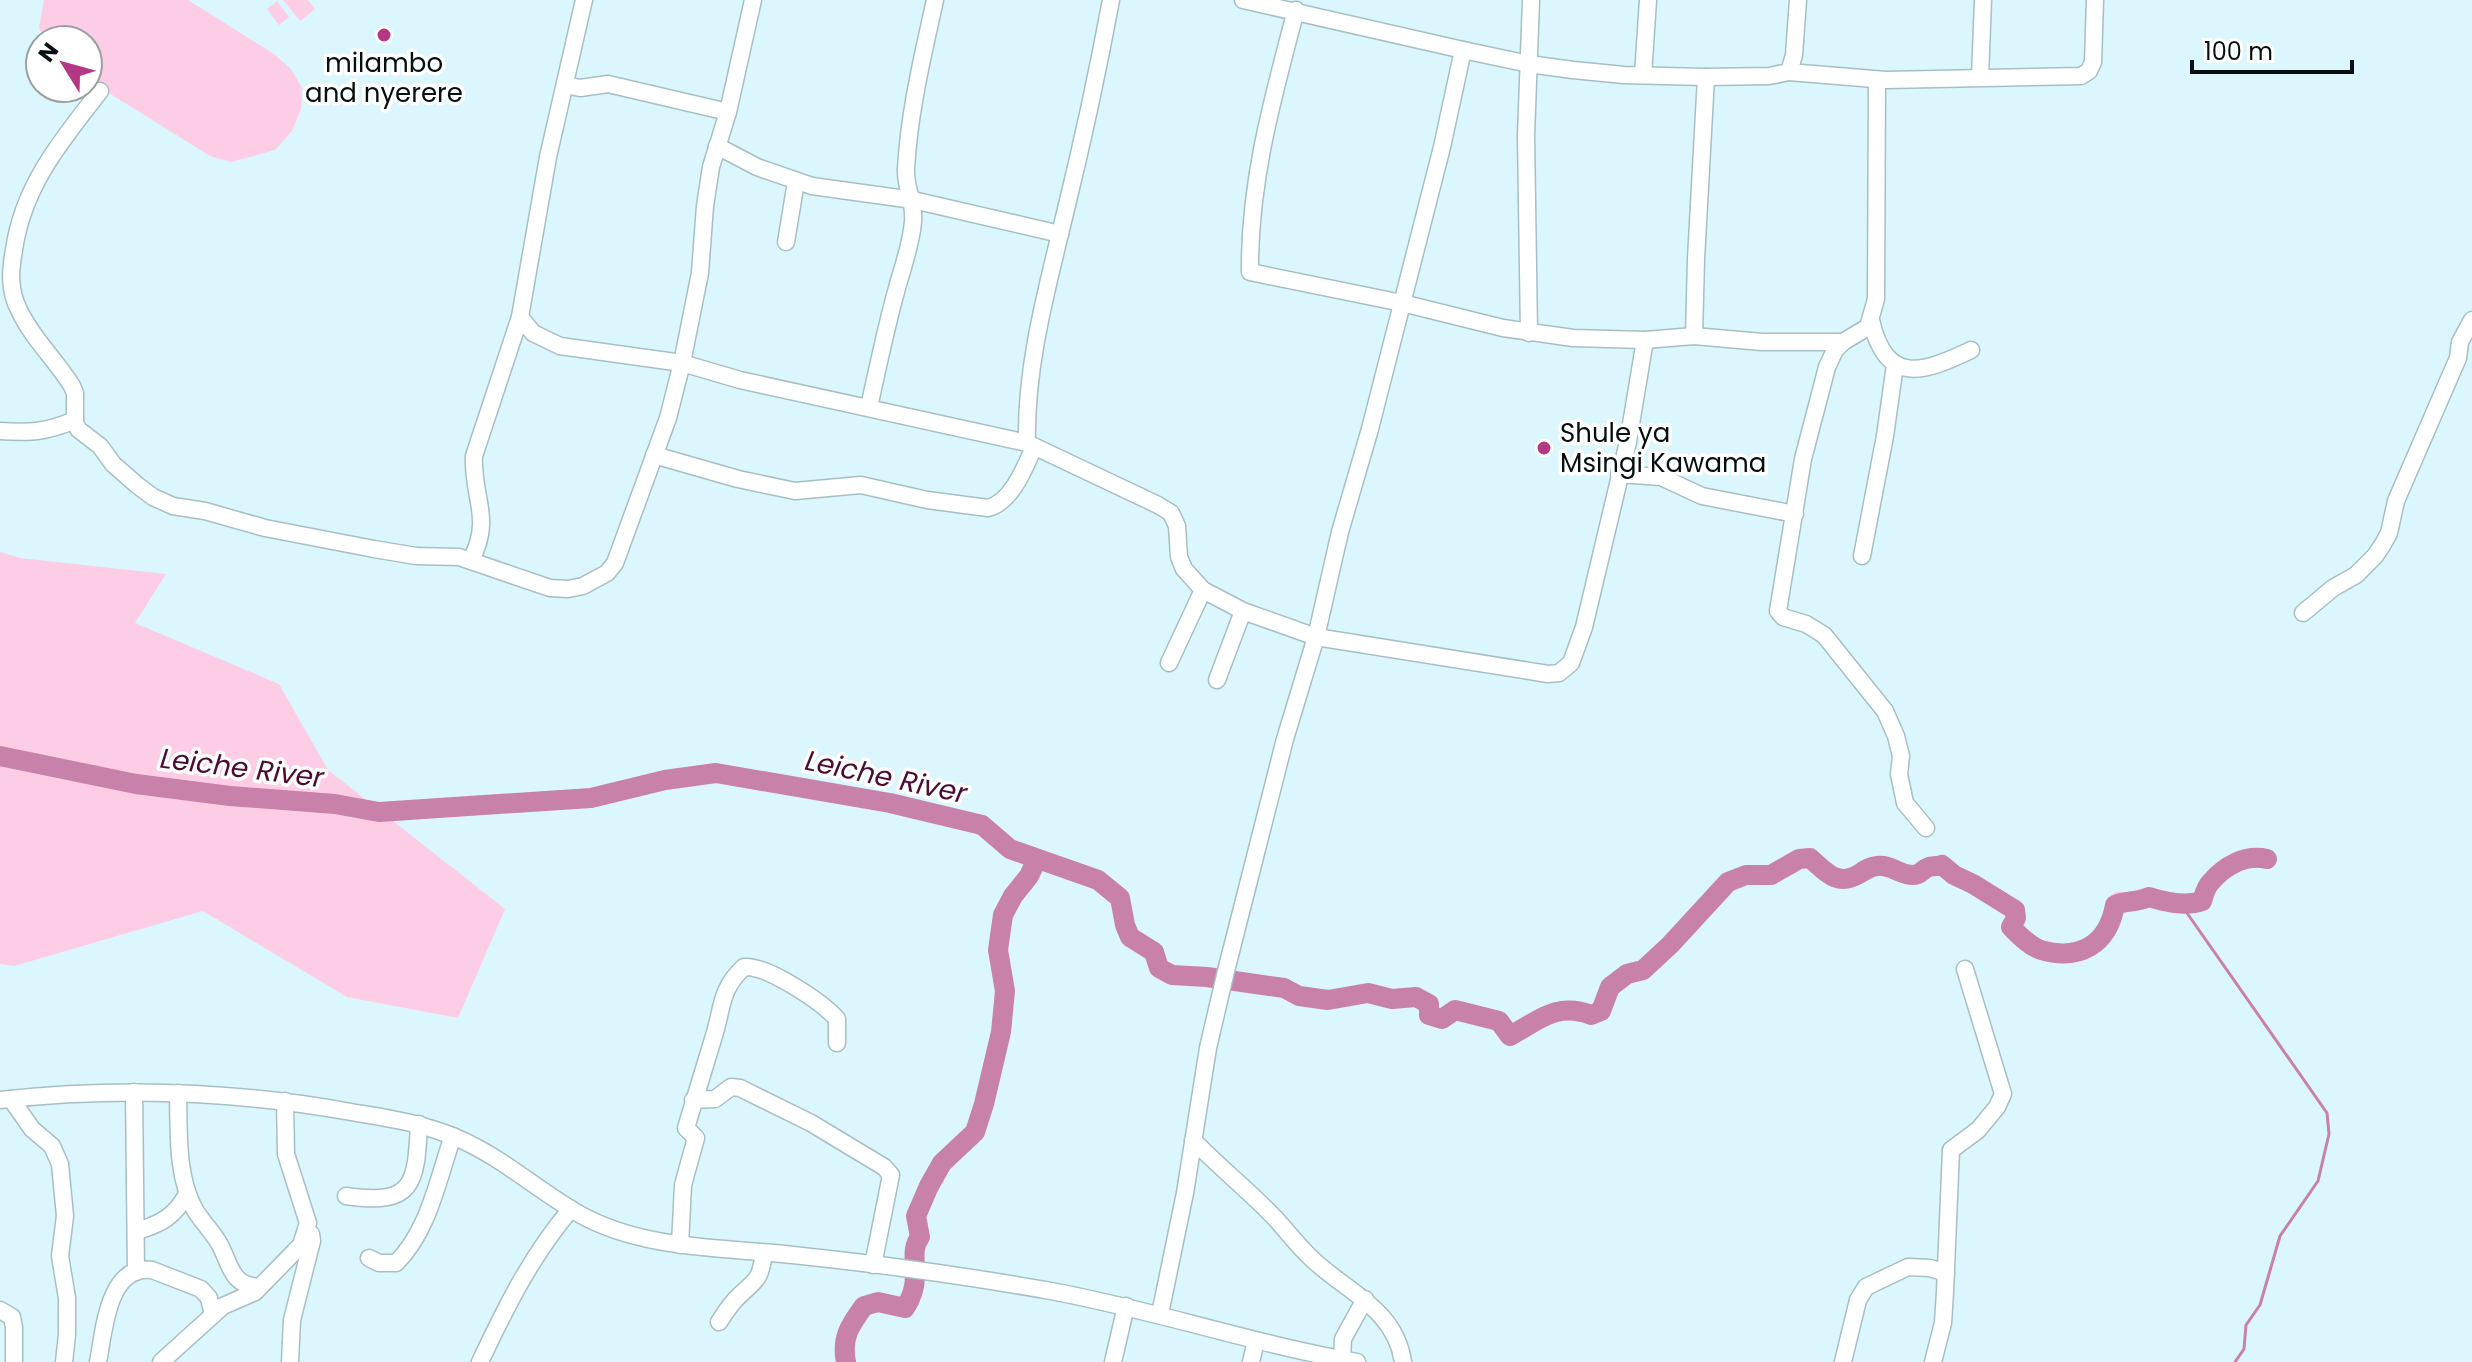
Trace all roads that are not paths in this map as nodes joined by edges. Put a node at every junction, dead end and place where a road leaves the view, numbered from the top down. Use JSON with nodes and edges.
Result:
{"nodes":[{"id":1,"x":584,"y":0,"type":"edge"},
{"id":2,"x":753,"y":0,"type":"edge"},
{"id":3,"x":935,"y":0,"type":"edge"},
{"id":4,"x":1111,"y":0,"type":"edge"},
{"id":5,"x":1243,"y":0,"type":"edge"},
{"id":6,"x":1531,"y":0,"type":"edge"},
{"id":7,"x":1648,"y":0,"type":"edge"},
{"id":8,"x":1798,"y":0,"type":"edge"},
{"id":9,"x":1983,"y":0,"type":"edge"},
{"id":10,"x":2095,"y":0,"type":"edge"},
{"id":11,"x":1296,"y":10,"type":"junction"},
{"id":12,"x":1463,"y":50,"type":"junction"},
{"id":13,"x":1529,"y":64,"type":"junction"},
{"id":14,"x":1789,"y":72,"type":"junction"},
{"id":15,"x":1643,"y":75,"type":"junction"},
{"id":16,"x":1706,"y":77,"type":"junction"},
{"id":17,"x":1980,"y":77,"type":"junction"},
{"id":18,"x":1877,"y":80,"type":"junction"},
{"id":19,"x":565,"y":85,"type":"junction"},
{"id":20,"x":90,"y":104,"type":"edge"},
{"id":21,"x":728,"y":112,"type":"junction"},
{"id":22,"x":717,"y":146,"type":"junction"},
{"id":23,"x":796,"y":182,"type":"junction"},
{"id":24,"x":913,"y":200,"type":"junction"},
{"id":25,"x":1060,"y":234,"type":"junction"},
{"id":26,"x":786,"y":242,"type":"dead end"},
{"id":27,"x":5,"y":273,"type":"edge"},
{"id":28,"x":1402,"y":303,"type":"junction"},
{"id":29,"x":520,"y":317,"type":"junction"},
{"id":30,"x":1871,"y":320,"type":"junction"},
{"id":31,"x":2472,"y":320,"type":"edge"},
{"id":32,"x":1529,"y":333,"type":"junction"},
{"id":33,"x":1694,"y":336,"type":"junction"},
{"id":34,"x":1645,"y":340,"type":"junction"},
{"id":35,"x":1843,"y":342,"type":"junction"},
{"id":36,"x":1971,"y":350,"type":"dead end"},
{"id":37,"x":2465,"y":361,"type":"edge"},
{"id":38,"x":682,"y":363,"type":"junction"},
{"id":39,"x":1895,"y":365,"type":"junction"},
{"id":40,"x":869,"y":407,"type":"junction"},
{"id":41,"x":75,"y":420,"type":"junction"},
{"id":42,"x":0,"y":431,"type":"edge"},
{"id":43,"x":1030,"y":445,"type":"junction"},
{"id":44,"x":654,"y":455,"type":"junction"},
{"id":45,"x":1619,"y":474,"type":"junction"},
{"id":46,"x":1795,"y":514,"type":"junction"},
{"id":47,"x":1862,"y":556,"type":"dead end"},
{"id":48,"x":471,"y":560,"type":"junction"},
{"id":49,"x":1203,"y":590,"type":"junction"},
{"id":50,"x":1243,"y":611,"type":"junction"},
{"id":51,"x":2303,"y":613,"type":"dead end"},
{"id":52,"x":1316,"y":637,"type":"junction"},
{"id":53,"x":1169,"y":663,"type":"dead end"},
{"id":54,"x":1217,"y":680,"type":"dead end"},
{"id":55,"x":1926,"y":828,"type":"dead end"},
{"id":56,"x":1965,"y":969,"type":"dead end"},
{"id":57,"x":837,"y":1043,"type":"dead end"},
{"id":58,"x":134,"y":1092,"type":"junction"},
{"id":59,"x":178,"y":1093,"type":"junction"},
{"id":60,"x":6,"y":1100,"type":"edge"},
{"id":61,"x":693,"y":1100,"type":"junction"},
{"id":62,"x":285,"y":1101,"type":"junction"},
{"id":63,"x":419,"y":1124,"type":"junction"},
{"id":64,"x":453,"y":1136,"type":"junction"},
{"id":65,"x":1193,"y":1140,"type":"junction"},
{"id":66,"x":187,"y":1194,"type":"junction"},
{"id":67,"x":346,"y":1196,"type":"dead end"},
{"id":68,"x":571,"y":1209,"type":"junction"},
{"id":69,"x":308,"y":1227,"type":"junction"},
{"id":70,"x":137,"y":1231,"type":"junction"},
{"id":71,"x":680,"y":1245,"type":"junction"},
{"id":72,"x":764,"y":1253,"type":"junction"},
{"id":73,"x":369,"y":1258,"type":"dead end"},
{"id":74,"x":873,"y":1265,"type":"junction"},
{"id":75,"x":136,"y":1272,"type":"junction"},
{"id":76,"x":1946,"y":1273,"type":"junction"},
{"id":77,"x":259,"y":1287,"type":"junction"},
{"id":78,"x":1365,"y":1299,"type":"junction"},
{"id":79,"x":1126,"y":1306,"type":"junction"},
{"id":80,"x":0,"y":1310,"type":"edge"},
{"id":81,"x":1160,"y":1314,"type":"junction"},
{"id":82,"x":213,"y":1315,"type":"junction"},
{"id":83,"x":719,"y":1322,"type":"dead end"},
{"id":84,"x":1256,"y":1341,"type":"junction"},
{"id":85,"x":1350,"y":1361,"type":"edge"},
{"id":86,"x":14,"y":1362,"type":"edge"},
{"id":87,"x":64,"y":1362,"type":"edge"},
{"id":88,"x":98,"y":1362,"type":"edge"},
{"id":89,"x":161,"y":1362,"type":"edge"},
{"id":90,"x":290,"y":1362,"type":"edge"},
{"id":91,"x":480,"y":1362,"type":"edge"},
{"id":92,"x":1113,"y":1362,"type":"edge"},
{"id":93,"x":1251,"y":1362,"type":"edge"},
{"id":94,"x":1403,"y":1362,"type":"edge"},
{"id":95,"x":1843,"y":1362,"type":"edge"},
{"id":96,"x":1933,"y":1362,"type":"edge"}],
"edges":[{"from":1,"to":19,"type":"street"},
{"from":2,"to":21,"type":"street"},
{"from":3,"to":24,"type":"street"},
{"from":4,"to":25,"type":"street"},
{"from":5,"to":11,"type":"street"},
{"from":6,"to":13,"type":"street"},
{"from":7,"to":15,"type":"street"},
{"from":8,"to":14,"type":"street"},
{"from":9,"to":17,"type":"street"},
{"from":10,"to":17,"type":"street"},
{"from":11,"to":12,"type":"street"},
{"from":11,"to":28,"type":"street"},
{"from":12,"to":13,"type":"street"},
{"from":12,"to":28,"type":"street"},
{"from":13,"to":15,"type":"street"},
{"from":13,"to":32,"type":"street"},
{"from":14,"to":16,"type":"street"},
{"from":14,"to":18,"type":"street"},
{"from":15,"to":16,"type":"street"},
{"from":16,"to":33,"type":"street"},
{"from":17,"to":18,"type":"street"},
{"from":18,"to":30,"type":"street"},
{"from":19,"to":21,"type":"street"},
{"from":19,"to":29,"type":"street"},
{"from":20,"to":27,"type":"street"},
{"from":21,"to":22,"type":"street"},
{"from":22,"to":23,"type":"street"},
{"from":22,"to":38,"type":"street"},
{"from":23,"to":24,"type":"street"},
{"from":23,"to":26,"type":"street"},
{"from":24,"to":25,"type":"street"},
{"from":24,"to":40,"type":"street"},
{"from":25,"to":43,"type":"street"},
{"from":27,"to":41,"type":"street"},
{"from":28,"to":32,"type":"street"},
{"from":28,"to":52,"type":"street"},
{"from":29,"to":38,"type":"street"},
{"from":29,"to":48,"type":"street"},
{"from":30,"to":35,"type":"street"},
{"from":30,"to":39,"type":"street"},
{"from":31,"to":37,"type":"street"},
{"from":32,"to":34,"type":"street"},
{"from":33,"to":34,"type":"street"},
{"from":33,"to":35,"type":"street"},
{"from":34,"to":45,"type":"street"},
{"from":35,"to":46,"type":"street"},
{"from":36,"to":39,"type":"street"},
{"from":37,"to":51,"type":"street"},
{"from":38,"to":40,"type":"street"},
{"from":38,"to":44,"type":"street"},
{"from":39,"to":47,"type":"street"},
{"from":40,"to":43,"type":"street"},
{"from":41,"to":42,"type":"street"},
{"from":41,"to":48,"type":"street"},
{"from":43,"to":44,"type":"street"},
{"from":43,"to":49,"type":"street"},
{"from":44,"to":48,"type":"street"},
{"from":45,"to":46,"type":"street"},
{"from":45,"to":52,"type":"street"},
{"from":46,"to":55,"type":"street"},
{"from":49,"to":50,"type":"street"},
{"from":49,"to":53,"type":"street"},
{"from":50,"to":52,"type":"street"},
{"from":50,"to":54,"type":"street"},
{"from":52,"to":65,"type":"street"},
{"from":56,"to":76,"type":"street"},
{"from":57,"to":61,"type":"street"},
{"from":58,"to":59,"type":"street"},
{"from":58,"to":60,"type":"street"},
{"from":58,"to":70,"type":"street"},
{"from":59,"to":62,"type":"street"},
{"from":59,"to":66,"type":"street"},
{"from":60,"to":87,"type":"street"},
{"from":61,"to":71,"type":"street"},
{"from":61,"to":74,"type":"street"},
{"from":62,"to":63,"type":"street"},
{"from":62,"to":69,"type":"street"},
{"from":63,"to":64,"type":"street"},
{"from":63,"to":67,"type":"street"},
{"from":64,"to":68,"type":"street"},
{"from":64,"to":73,"type":"street"},
{"from":65,"to":78,"type":"street"},
{"from":65,"to":81,"type":"street"},
{"from":66,"to":70,"type":"street"},
{"from":66,"to":77,"type":"street"},
{"from":68,"to":71,"type":"street"},
{"from":68,"to":91,"type":"street"},
{"from":69,"to":77,"type":"street"},
{"from":69,"to":90,"type":"street"},
{"from":70,"to":75,"type":"street"},
{"from":71,"to":72,"type":"street"},
{"from":72,"to":74,"type":"street"},
{"from":72,"to":83,"type":"street"},
{"from":74,"to":79,"type":"street"},
{"from":75,"to":82,"type":"street"},
{"from":75,"to":88,"type":"street"},
{"from":76,"to":95,"type":"street"},
{"from":76,"to":96,"type":"street"},
{"from":77,"to":82,"type":"street"},
{"from":78,"to":85,"type":"street"},
{"from":78,"to":94,"type":"street"},
{"from":79,"to":81,"type":"street"},
{"from":79,"to":92,"type":"street"},
{"from":80,"to":86,"type":"street"},
{"from":81,"to":84,"type":"street"},
{"from":82,"to":89,"type":"street"},
{"from":84,"to":85,"type":"street"},
{"from":84,"to":93,"type":"street"}]}
